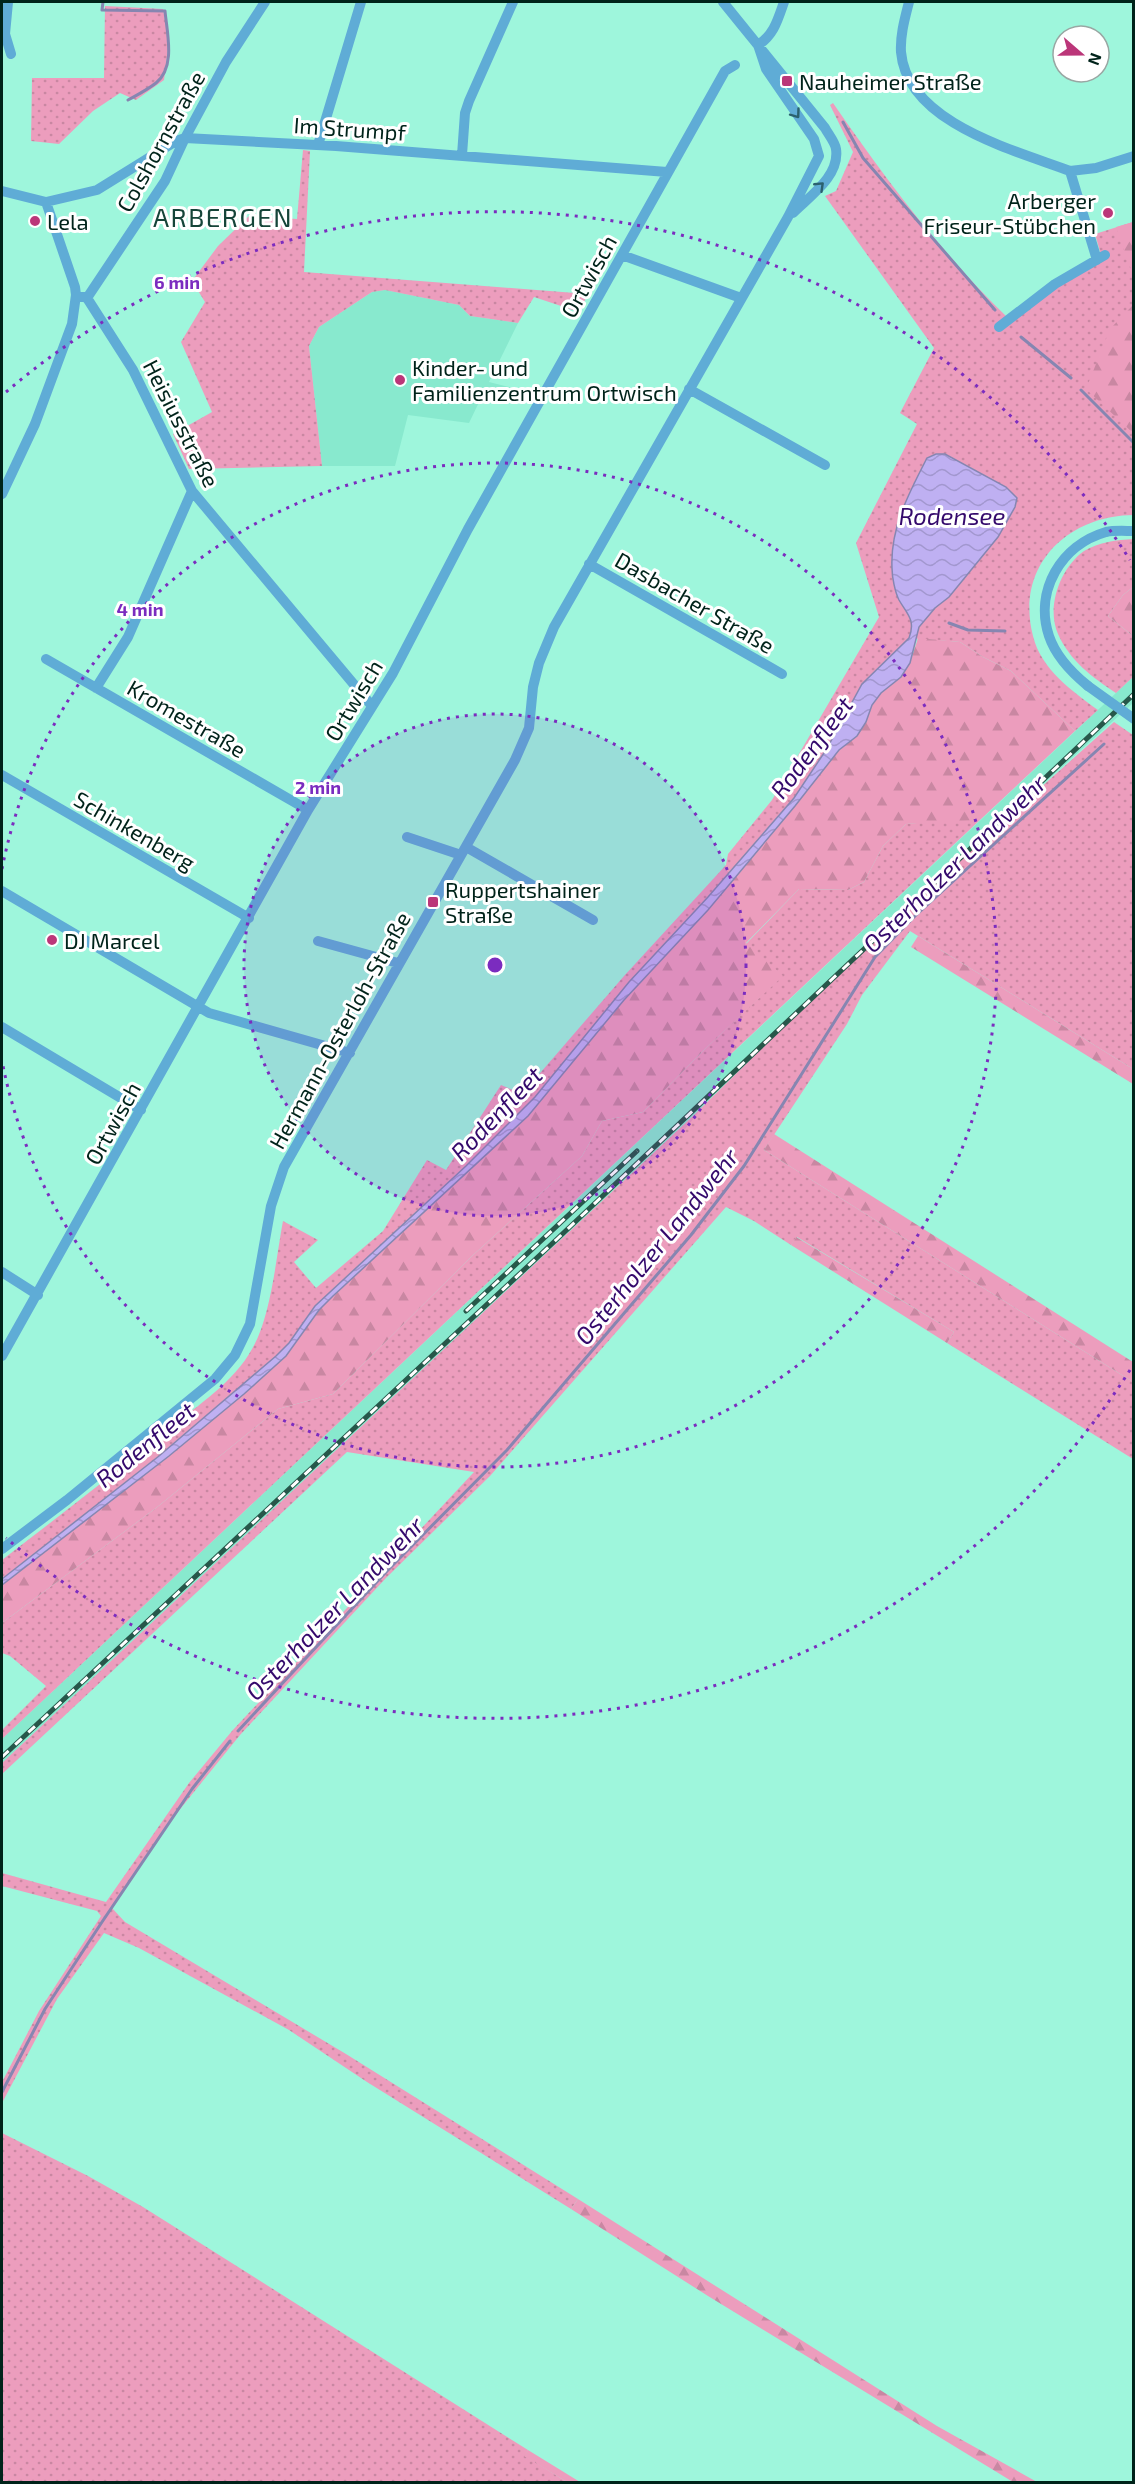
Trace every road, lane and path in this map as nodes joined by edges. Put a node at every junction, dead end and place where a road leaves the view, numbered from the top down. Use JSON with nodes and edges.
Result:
{"nodes":[{"id":1,"x":8,"y":2,"type":"edge"},
{"id":2,"x":265,"y":2,"type":"edge"},
{"id":3,"x":361,"y":2,"type":"edge"},
{"id":4,"x":513,"y":2,"type":"edge"},
{"id":5,"x":723,"y":2,"type":"edge"},
{"id":6,"x":784,"y":2,"type":"edge"},
{"id":7,"x":909,"y":2,"type":"edge"},
{"id":8,"x":758,"y":45,"type":"junction"},
{"id":9,"x":11,"y":54,"type":"dead end"},
{"id":10,"x":735,"y":65,"type":"dead end"},
{"id":11,"x":185,"y":138,"type":"junction"},
{"id":12,"x":318,"y":145,"type":"junction"},
{"id":13,"x":462,"y":155,"type":"junction"},
{"id":14,"x":1134,"y":156,"type":"edge"},
{"id":15,"x":1070,"y":171,"type":"junction"},
{"id":16,"x":667,"y":172,"type":"junction"},
{"id":17,"x":2,"y":191,"type":"edge"},
{"id":18,"x":46,"y":202,"type":"junction"},
{"id":19,"x":788,"y":217,"type":"junction"},
{"id":20,"x":622,"y":255,"type":"junction"},
{"id":21,"x":82,"y":297,"type":"junction"},
{"id":22,"x":741,"y":298,"type":"junction"},
{"id":23,"x":999,"y":327,"type":"dead end"},
{"id":24,"x":688,"y":389,"type":"junction"},
{"id":25,"x":825,"y":465,"type":"dead end"},
{"id":26,"x":192,"y":491,"type":"junction"},
{"id":27,"x":2,"y":494,"type":"edge"},
{"id":28,"x":1134,"y":531,"type":"edge"},
{"id":29,"x":589,"y":564,"type":"junction"},
{"id":30,"x":46,"y":659,"type":"dead end"},
{"id":31,"x":782,"y":674,"type":"dead end"},
{"id":32,"x":96,"y":688,"type":"junction"},
{"id":33,"x":372,"y":706,"type":"junction"},
{"id":34,"x":1134,"y":718,"type":"edge"},
{"id":35,"x":2,"y":775,"type":"edge"},
{"id":36,"x":308,"y":810,"type":"junction"},
{"id":37,"x":407,"y":837,"type":"dead end"},
{"id":38,"x":463,"y":851,"type":"junction"},
{"id":39,"x":2,"y":891,"type":"edge"},
{"id":40,"x":249,"y":918,"type":"junction"},
{"id":41,"x":593,"y":920,"type":"dead end"},
{"id":42,"x":318,"y":941,"type":"dead end"},
{"id":43,"x":398,"y":963,"type":"junction"},
{"id":44,"x":199,"y":1007,"type":"junction"},
{"id":45,"x":2,"y":1027,"type":"edge"},
{"id":46,"x":350,"y":1053,"type":"junction"},
{"id":47,"x":141,"y":1110,"type":"junction"},
{"id":48,"x":2,"y":1272,"type":"edge"},
{"id":49,"x":38,"y":1295,"type":"junction"},
{"id":50,"x":2,"y":1356,"type":"edge"},
{"id":51,"x":2,"y":1549,"type":"edge"}],
"edges":[{"from":1,"to":9,"type":"street"},
{"from":2,"to":11,"type":"street","name":"Colshornstraße"},
{"from":3,"to":12,"type":"street"},
{"from":4,"to":13,"type":"street"},
{"from":5,"to":8,"type":"street"},
{"from":6,"to":8,"type":"street"},
{"from":7,"to":15,"type":"street"},
{"from":8,"to":19,"type":"street","name":"Hermann-Osterloh-Straße","one_way":true},
{"from":19,"to":8,"type":"street","name":"Hermann-Osterloh-Straße","one_way":true},
{"from":10,"to":16,"type":"street","name":"Ortwisch"},
{"from":11,"to":12,"type":"street","name":"Im Strumpf"},
{"from":11,"to":18,"type":"street"},
{"from":11,"to":21,"type":"street","name":"Colshornstraße"},
{"from":12,"to":13,"type":"street","name":"Im Strumpf"},
{"from":13,"to":16,"type":"street","name":"Im Strumpf"},
{"from":14,"to":15,"type":"street"},
{"from":15,"to":23,"type":"street"},
{"from":16,"to":20,"type":"street","name":"Ortwisch"},
{"from":17,"to":18,"type":"street"},
{"from":18,"to":21,"type":"street","name":"Heisiusstraße"},
{"from":19,"to":22,"type":"street","name":"Hermann-Osterloh-Straße"},
{"from":20,"to":22,"type":"street"},
{"from":20,"to":33,"type":"street","name":"Ortwisch"},
{"from":21,"to":26,"type":"street","name":"Heisiusstraße"},
{"from":21,"to":27,"type":"street","name":"Colshornstraße"},
{"from":22,"to":24,"type":"street","name":"Hermann-Osterloh-Straße"},
{"from":24,"to":25,"type":"street"},
{"from":24,"to":29,"type":"street","name":"Hermann-Osterloh-Straße"},
{"from":26,"to":32,"type":"street"},
{"from":26,"to":33,"type":"street","name":"Heisiusstraße"},
{"from":28,"to":34,"type":"street","bridge":true},
{"from":29,"to":31,"type":"street","name":"Dasbacher Straße"},
{"from":29,"to":38,"type":"street","name":"Hermann-Osterloh-Straße"},
{"from":30,"to":32,"type":"street","name":"Kromestraße"},
{"from":32,"to":36,"type":"street","name":"Kromestraße"},
{"from":33,"to":36,"type":"street","name":"Ortwisch"},
{"from":35,"to":40,"type":"street","name":"Schinkenberg"},
{"from":36,"to":40,"type":"street","name":"Ortwisch"},
{"from":37,"to":38,"type":"street"},
{"from":38,"to":41,"type":"street"},
{"from":38,"to":43,"type":"street","name":"Hermann-Osterloh-Straße"},
{"from":39,"to":44,"type":"street"},
{"from":40,"to":44,"type":"street","name":"Ortwisch"},
{"from":42,"to":43,"type":"street"},
{"from":43,"to":46,"type":"street","name":"Hermann-Osterloh-Straße"},
{"from":44,"to":46,"type":"street"},
{"from":44,"to":47,"type":"street","name":"Ortwisch"},
{"from":45,"to":47,"type":"street"},
{"from":46,"to":51,"type":"street","name":"Hermann-Osterloh-Straße"},
{"from":47,"to":49,"type":"street","name":"Ortwisch"},
{"from":48,"to":49,"type":"street"},
{"from":49,"to":50,"type":"street","name":"Ortwisch"}]}
